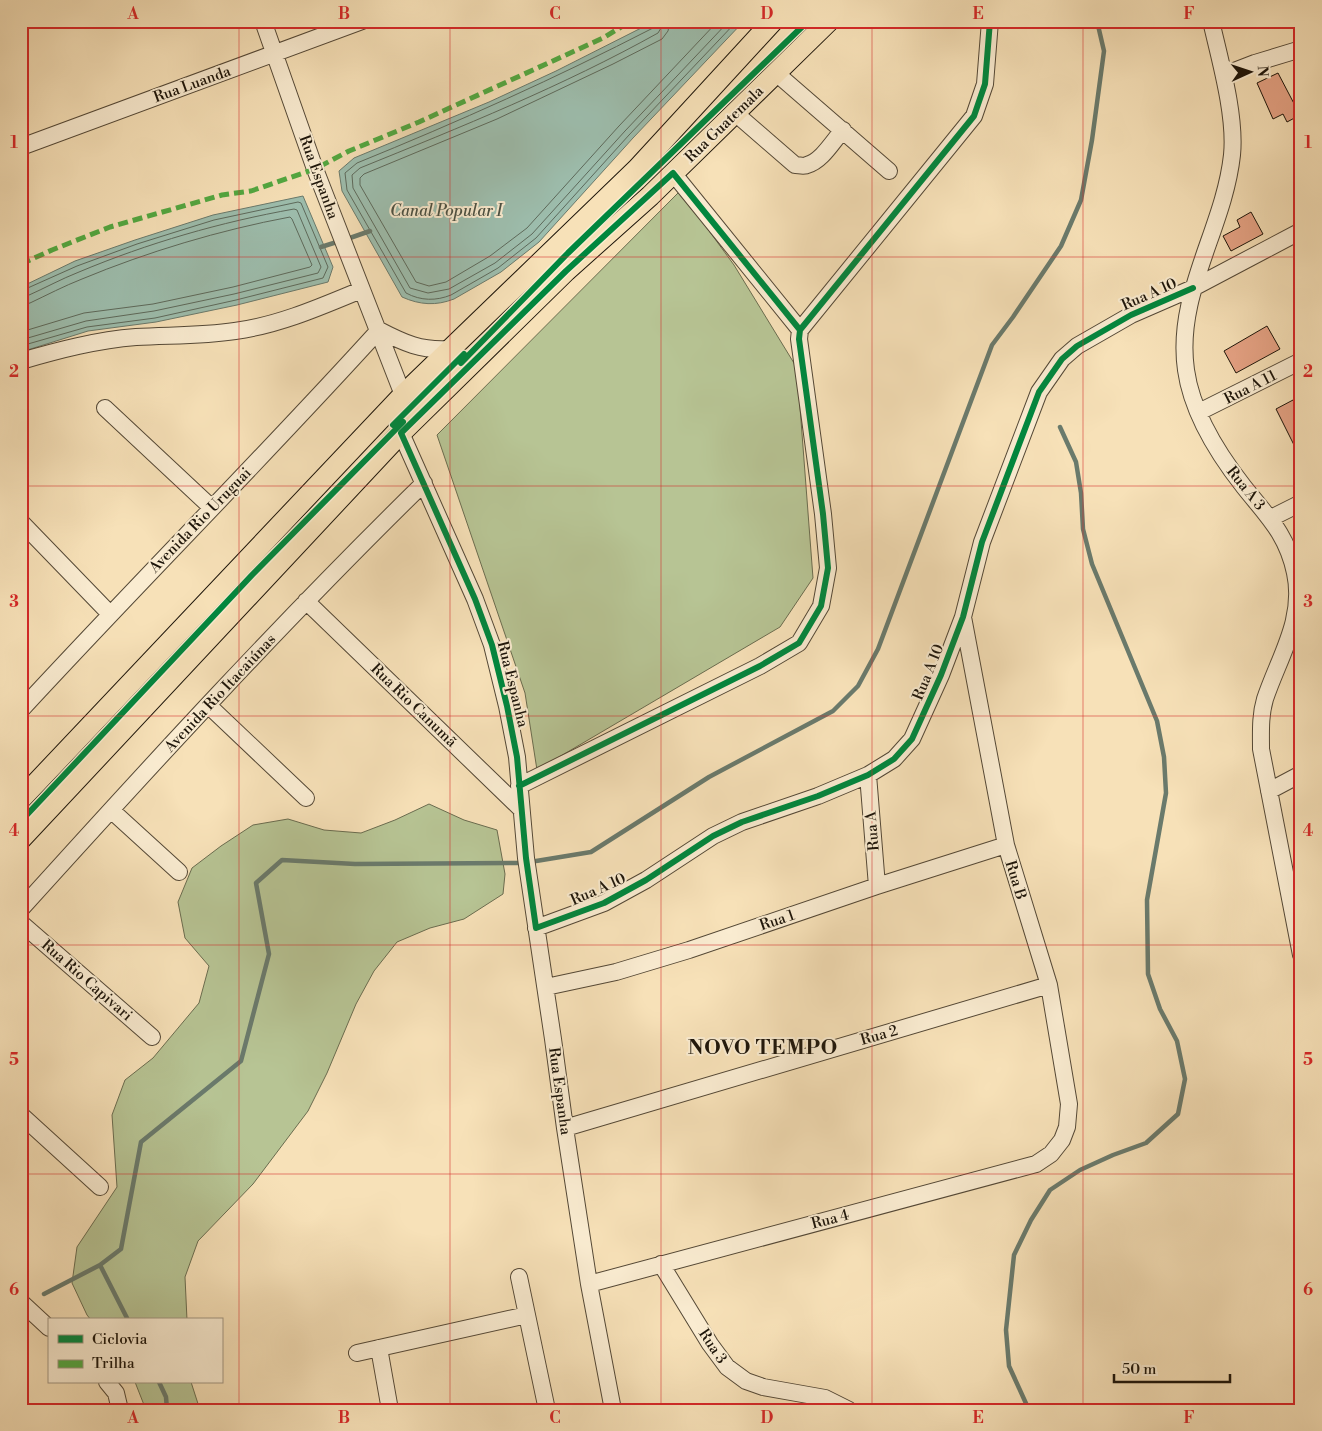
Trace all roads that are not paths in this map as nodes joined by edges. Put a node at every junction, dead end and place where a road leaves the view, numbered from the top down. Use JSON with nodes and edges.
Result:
{"nodes":[{"id":1,"x":263,"y":21,"type":"edge"},
{"id":2,"x":362,"y":21,"type":"edge"},
{"id":3,"x":773,"y":21,"type":"edge"},
{"id":4,"x":829,"y":21,"type":"edge"},
{"id":5,"x":990,"y":21,"type":"edge"},
{"id":6,"x":1211,"y":21,"type":"edge"},
{"id":7,"x":1301,"y":50,"type":"edge"},
{"id":8,"x":276,"y":54,"type":"junction"},
{"id":9,"x":776,"y":73,"type":"junction"},
{"id":10,"x":1224,"y":75,"type":"junction"},
{"id":11,"x":735,"y":113,"type":"junction"},
{"id":12,"x":843,"y":130,"type":"junction"},
{"id":13,"x":21,"y":147,"type":"edge"},
{"id":14,"x":889,"y":171,"type":"dead end"},
{"id":15,"x":673,"y":173,"type":"junction"},
{"id":16,"x":1301,"y":231,"type":"edge"},
{"id":17,"x":550,"y":253,"type":"junction"},
{"id":18,"x":566,"y":271,"type":"junction"},
{"id":19,"x":1193,"y":288,"type":"junction"},
{"id":20,"x":360,"y":290,"type":"junction"},
{"id":21,"x":379,"y":330,"type":"junction"},
{"id":22,"x":800,"y":330,"type":"junction"},
{"id":23,"x":450,"y":349,"type":"junction"},
{"id":24,"x":21,"y":361,"type":"edge"},
{"id":25,"x":1301,"y":361,"type":"edge"},
{"id":26,"x":403,"y":395,"type":"junction"},
{"id":27,"x":105,"y":408,"type":"dead end"},
{"id":28,"x":1199,"y":412,"type":"junction"},
{"id":29,"x":401,"y":433,"type":"junction"},
{"id":30,"x":424,"y":483,"type":"junction"},
{"id":31,"x":1301,"y":503,"type":"edge"},
{"id":32,"x":212,"y":508,"type":"junction"},
{"id":33,"x":1271,"y":518,"type":"junction"},
{"id":34,"x":21,"y":522,"type":"edge"},
{"id":35,"x":306,"y":601,"type":"junction"},
{"id":36,"x":110,"y":614,"type":"junction"},
{"id":37,"x":964,"y":617,"type":"junction"},
{"id":38,"x":1294,"y":638,"type":"edge"},
{"id":39,"x":208,"y":705,"type":"junction"},
{"id":40,"x":21,"y":710,"type":"edge"},
{"id":41,"x":1301,"y":774,"type":"edge"},
{"id":42,"x":868,"y":775,"type":"junction"},
{"id":43,"x":519,"y":786,"type":"junction"},
{"id":44,"x":1269,"y":791,"type":"junction"},
{"id":45,"x":306,"y":798,"type":"dead end"},
{"id":46,"x":21,"y":799,"type":"edge"},
{"id":47,"x":522,"y":809,"type":"junction"},
{"id":48,"x":111,"y":810,"type":"junction"},
{"id":49,"x":21,"y":839,"type":"edge"},
{"id":50,"x":1006,"y":845,"type":"junction"},
{"id":51,"x":180,"y":872,"type":"dead end"},
{"id":52,"x":877,"y":886,"type":"junction"},
{"id":53,"x":21,"y":909,"type":"edge"},
{"id":54,"x":1297,"y":914,"type":"edge"},
{"id":55,"x":21,"y":923,"type":"edge"},
{"id":56,"x":536,"y":928,"type":"junction"},
{"id":57,"x":1301,"y":955,"type":"edge"},
{"id":58,"x":1049,"y":985,"type":"junction"},
{"id":59,"x":546,"y":987,"type":"junction"},
{"id":60,"x":152,"y":1037,"type":"dead end"},
{"id":61,"x":21,"y":1114,"type":"edge"},
{"id":62,"x":564,"y":1128,"type":"junction"},
{"id":63,"x":1062,"y":1140,"type":"joint"},
{"id":64,"x":100,"y":1187,"type":"dead end"},
{"id":65,"x":661,"y":1264,"type":"junction"},
{"id":66,"x":519,"y":1277,"type":"dead end"},
{"id":67,"x":589,"y":1284,"type":"junction"},
{"id":68,"x":21,"y":1302,"type":"edge"},
{"id":69,"x":527,"y":1316,"type":"junction"},
{"id":70,"x":48,"y":1327,"type":"edge"},
{"id":71,"x":379,"y":1348,"type":"junction"},
{"id":72,"x":357,"y":1353,"type":"dead end"},
{"id":73,"x":109,"y":1384,"type":"edge"},
{"id":74,"x":120,"y":1410,"type":"edge"},
{"id":75,"x":390,"y":1410,"type":"edge"},
{"id":76,"x":547,"y":1410,"type":"edge"},
{"id":77,"x":613,"y":1410,"type":"edge"},
{"id":78,"x":849,"y":1410,"type":"edge"}],
"edges":[{"from":1,"to":8,"type":"street","name":"Rua Espanha"},
{"from":2,"to":8,"type":"street","name":"Rua Luanda"},
{"from":3,"to":17,"type":"main road","name":"Rua Guatemala"},
{"from":4,"to":9,"type":"main road","name":"Rua Guatemala"},
{"from":5,"to":22,"type":"street"},
{"from":6,"to":10,"type":"street","name":"Rua A 3"},
{"from":7,"to":10,"type":"street"},
{"from":8,"to":13,"type":"street","name":"Rua Luanda"},
{"from":8,"to":20,"type":"street","name":"Rua Espanha"},
{"from":9,"to":11,"type":"main road","name":"Rua Guatemala"},
{"from":9,"to":12,"type":"street"},
{"from":10,"to":19,"type":"street","name":"Rua A 3"},
{"from":11,"to":12,"type":"street"},
{"from":11,"to":15,"type":"main road","name":"Rua Guatemala"},
{"from":12,"to":14,"type":"street"},
{"from":15,"to":18,"type":"main road","name":"Rua Guatemala"},
{"from":15,"to":22,"type":"street"},
{"from":16,"to":19,"type":"street","name":"Rua A 10"},
{"from":17,"to":18,"type":"main road"},
{"from":17,"to":23,"type":"main road","name":"Rua Guatemala"},
{"from":18,"to":29,"type":"main road","name":"Rua Guatemala"},
{"from":19,"to":28,"type":"street","name":"Rua A 3"},
{"from":19,"to":37,"type":"street","name":"Rua A 10"},
{"from":20,"to":21,"type":"street","name":"Rua Espanha"},
{"from":20,"to":24,"type":"street"},
{"from":21,"to":23,"type":"street"},
{"from":21,"to":26,"type":"street","name":"Rua Espanha"},
{"from":21,"to":32,"type":"street","name":"Avenida Rio Uruguai"},
{"from":22,"to":43,"type":"street"},
{"from":23,"to":26,"type":"main road","name":"Rua Guatemala"},
{"from":25,"to":28,"type":"street","name":"Rua A 11"},
{"from":26,"to":46,"type":"main road","name":"Rua Guatemala"},
{"from":27,"to":32,"type":"street"},
{"from":28,"to":33,"type":"street","name":"Rua A 3"},
{"from":29,"to":30,"type":"street","name":"Rua Espanha"},
{"from":29,"to":49,"type":"main road","name":"Rua Guatemala"},
{"from":30,"to":35,"type":"street","name":"Avenida Rio Itacaiúnas"},
{"from":30,"to":43,"type":"street","name":"Rua Espanha"},
{"from":31,"to":33,"type":"street"},
{"from":32,"to":36,"type":"street","name":"Avenida Rio Uruguai"},
{"from":33,"to":38,"type":"street","name":"Rua A 3"},
{"from":34,"to":36,"type":"street"},
{"from":35,"to":39,"type":"street","name":"Avenida Rio Itacaiúnas"},
{"from":35,"to":47,"type":"street","name":"Rua Rio Canumã"},
{"from":36,"to":40,"type":"street","name":"Avenida Rio Uruguai"},
{"from":37,"to":42,"type":"street","name":"Rua A 10"},
{"from":37,"to":50,"type":"street","name":"Rua B"},
{"from":38,"to":44,"type":"street","name":"Rua A 3"},
{"from":39,"to":45,"type":"street"},
{"from":39,"to":48,"type":"street","name":"Avenida Rio Itacaiúnas"},
{"from":41,"to":44,"type":"street"},
{"from":42,"to":52,"type":"street","name":"Rua A"},
{"from":42,"to":56,"type":"street","name":"Rua A 10"},
{"from":43,"to":47,"type":"street","name":"Rua Espanha"},
{"from":44,"to":54,"type":"street","name":"Rua A 3"},
{"from":47,"to":56,"type":"street","name":"Rua Espanha"},
{"from":48,"to":51,"type":"street"},
{"from":48,"to":53,"type":"street","name":"Avenida Rio Itacaiúnas"},
{"from":50,"to":52,"type":"street","name":"Rua 1"},
{"from":50,"to":58,"type":"street","name":"Rua B"},
{"from":52,"to":59,"type":"street","name":"Rua 1"},
{"from":54,"to":57,"type":"street","name":"Rua A 3"},
{"from":55,"to":60,"type":"street","name":"Rua Rio Capivari"},
{"from":56,"to":59,"type":"street","name":"Rua Espanha"},
{"from":58,"to":62,"type":"street","name":"Rua 2"},
{"from":58,"to":63,"type":"street","name":"Rua B"},
{"from":59,"to":62,"type":"street","name":"Rua Espanha"},
{"from":61,"to":64,"type":"street"},
{"from":62,"to":67,"type":"street","name":"Rua Espanha"},
{"from":63,"to":65,"type":"street","name":"Rua 4"},
{"from":65,"to":67,"type":"street","name":"Rua 4"},
{"from":65,"to":78,"type":"street","name":"Rua 3"},
{"from":66,"to":69,"type":"street"},
{"from":67,"to":77,"type":"street","name":"Rua Espanha"},
{"from":68,"to":70,"type":"street"},
{"from":69,"to":71,"type":"street"},
{"from":69,"to":76,"type":"street"},
{"from":71,"to":72,"type":"street"},
{"from":71,"to":75,"type":"street"},
{"from":73,"to":74,"type":"street"}]}
